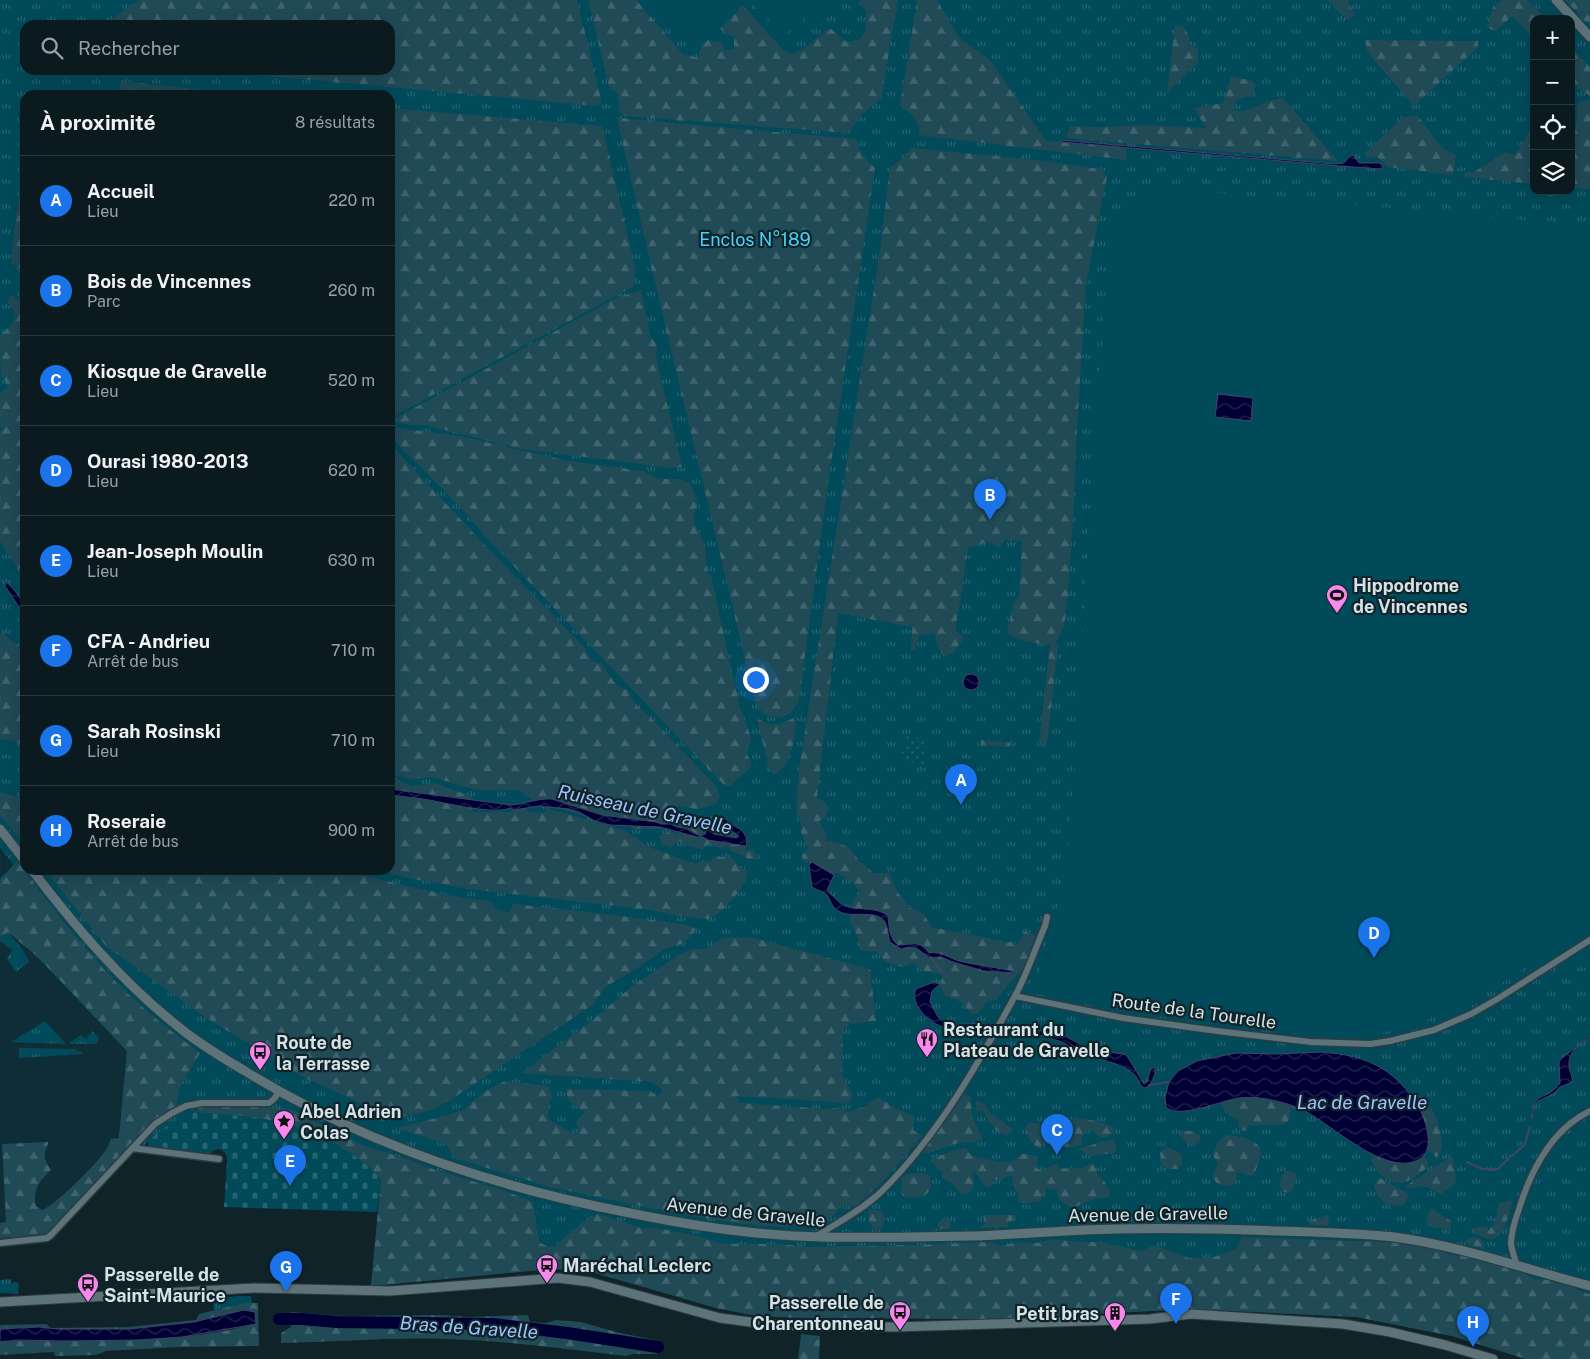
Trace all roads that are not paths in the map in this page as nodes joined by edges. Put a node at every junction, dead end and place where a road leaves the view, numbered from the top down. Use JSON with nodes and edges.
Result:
{"nodes":[{"id":1,"x":1556,"y":0,"type":"edge"},
{"id":2,"x":1590,"y":37,"type":"edge"},
{"id":3,"x":0,"y":829,"type":"edge"},
{"id":4,"x":20,"y":855,"type":"edge"},
{"id":5,"x":36,"y":875,"type":"edge"},
{"id":6,"x":1047,"y":918,"type":"dead end"},
{"id":7,"x":1590,"y":940,"type":"edge"},
{"id":8,"x":1015,"y":996,"type":"junction"},
{"id":9,"x":279,"y":1092,"type":"junction"},
{"id":10,"x":1590,"y":1111,"type":"edge"},
{"id":11,"x":132,"y":1148,"type":"junction"},
{"id":12,"x":219,"y":1159,"type":"dead end"},
{"id":13,"x":815,"y":1237,"type":"junction"},
{"id":14,"x":0,"y":1242,"type":"edge"},
{"id":15,"x":1517,"y":1266,"type":"junction"},
{"id":16,"x":1590,"y":1286,"type":"edge"},
{"id":17,"x":0,"y":1302,"type":"edge"},
{"id":18,"x":1493,"y":1359,"type":"edge"}],
"edges":[{"from":1,"to":2,"type":"street"},
{"from":3,"to":4,"type":"street"},
{"from":5,"to":9,"type":"street","name":"Avenue de Gravelle"},
{"from":6,"to":8,"type":"street"},
{"from":7,"to":8,"type":"street","name":"Route de la Tourelle"},
{"from":8,"to":13,"type":"street"},
{"from":9,"to":11,"type":"street"},
{"from":9,"to":13,"type":"street","name":"Avenue de Gravelle"},
{"from":10,"to":15,"type":"street"},
{"from":11,"to":12,"type":"street"},
{"from":11,"to":14,"type":"street"},
{"from":13,"to":15,"type":"street","name":"Avenue de Gravelle"},
{"from":15,"to":16,"type":"street","name":"Avenue de Gravelle"},
{"from":17,"to":18,"type":"street"}]}
